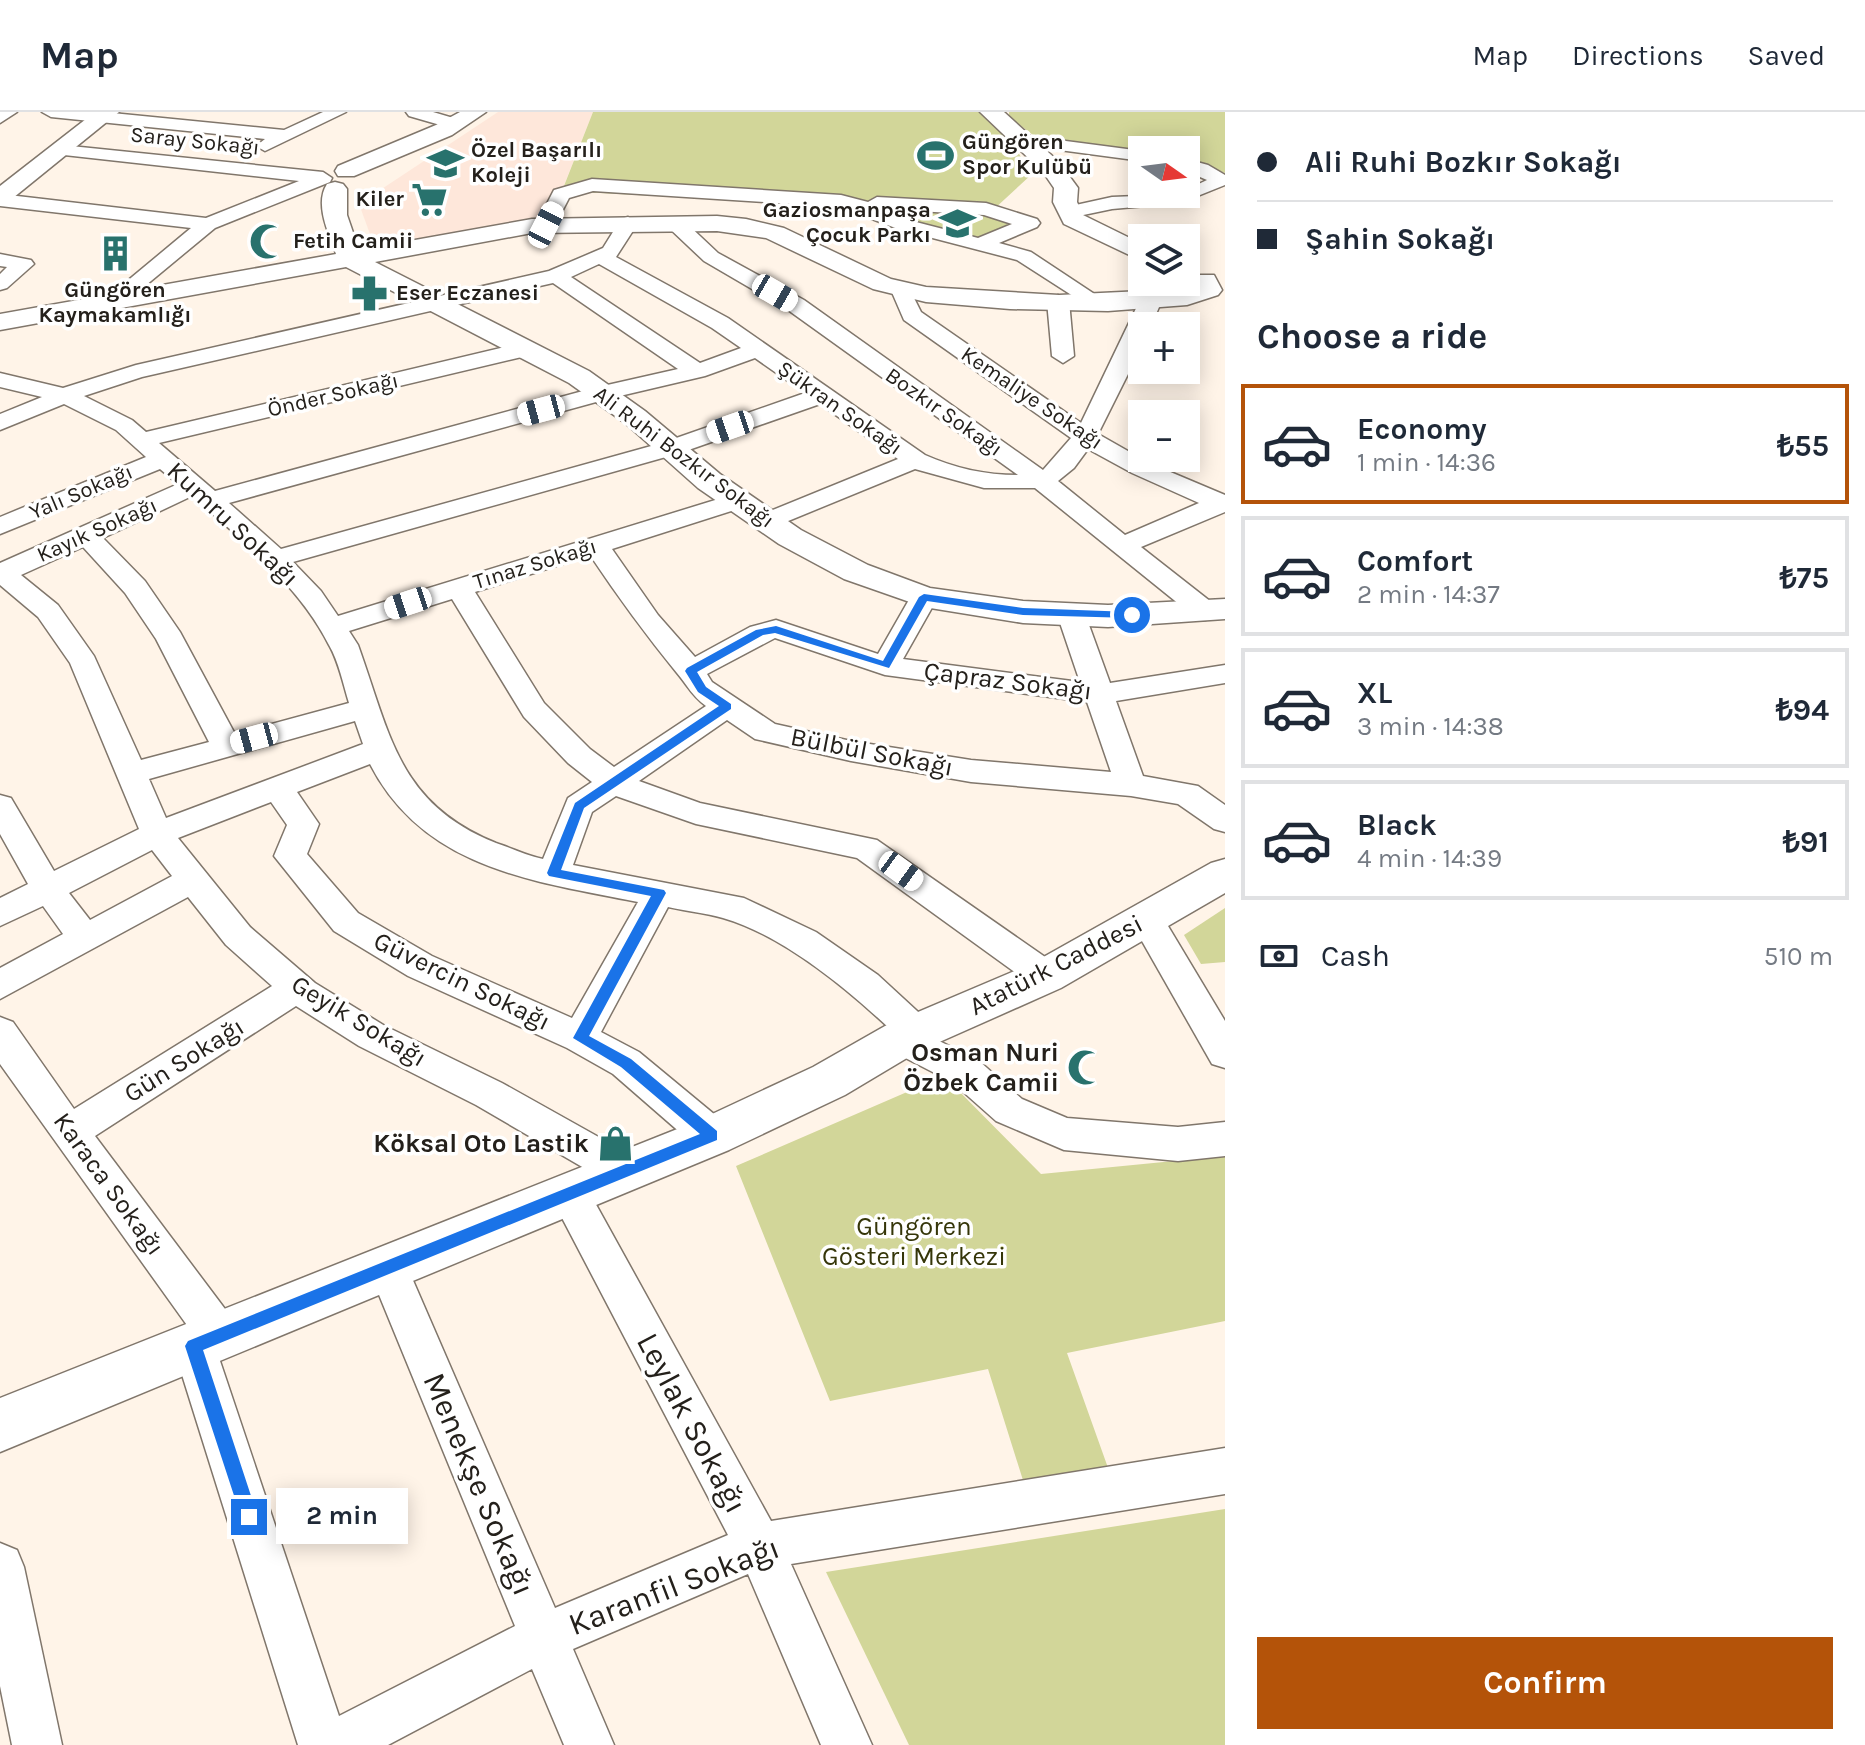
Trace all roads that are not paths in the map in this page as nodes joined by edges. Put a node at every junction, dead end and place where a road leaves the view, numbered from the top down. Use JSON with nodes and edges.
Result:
{"nodes":[{"id":1,"x":8,"y":112,"type":"edge"},
{"id":2,"x":51,"y":112,"type":"edge"},
{"id":3,"x":337,"y":112,"type":"edge"},
{"id":4,"x":415,"y":112,"type":"edge"},
{"id":5,"x":475,"y":112,"type":"edge"},
{"id":6,"x":991,"y":112,"type":"edge"},
{"id":7,"x":106,"y":114,"type":"edge"},
{"id":8,"x":0,"y":118,"type":"edge"},
{"id":9,"x":449,"y":127,"type":"junction"},
{"id":10,"x":287,"y":136,"type":"junction"},
{"id":11,"x":1020,"y":140,"type":"junction"},
{"id":12,"x":61,"y":150,"type":"junction"},
{"id":13,"x":1128,"y":154,"type":"edge"},
{"id":14,"x":218,"y":167,"type":"junction"},
{"id":15,"x":1200,"y":169,"type":"edge"},
{"id":16,"x":343,"y":182,"type":"junction"},
{"id":17,"x":1200,"y":193,"type":"edge"},
{"id":18,"x":0,"y":199,"type":"edge"},
{"id":19,"x":814,"y":201,"type":"junction"},
{"id":20,"x":841,"y":201,"type":"junction"},
{"id":21,"x":1128,"y":202,"type":"edge"},
{"id":22,"x":1069,"y":212,"type":"junction"},
{"id":23,"x":628,"y":223,"type":"junction"},
{"id":24,"x":208,"y":224,"type":"junction"},
{"id":25,"x":676,"y":224,"type":"junction"},
{"id":26,"x":546,"y":225,"type":"junction"},
{"id":27,"x":758,"y":228,"type":"junction"},
{"id":28,"x":980,"y":244,"type":"junction"},
{"id":29,"x":1128,"y":247,"type":"edge"},
{"id":30,"x":601,"y":257,"type":"junction"},
{"id":31,"x":350,"y":259,"type":"junction"},
{"id":32,"x":0,"y":260,"type":"edge"},
{"id":33,"x":556,"y":276,"type":"junction"},
{"id":34,"x":1205,"y":281,"type":"edge"},
{"id":35,"x":0,"y":284,"type":"edge"},
{"id":36,"x":655,"y":287,"type":"junction"},
{"id":37,"x":901,"y":290,"type":"junction"},
{"id":38,"x":1151,"y":300,"type":"junction"},
{"id":39,"x":115,"y":301,"type":"junction"},
{"id":40,"x":1058,"y":301,"type":"junction"},
{"id":41,"x":1094,"y":301,"type":"junction"},
{"id":42,"x":438,"y":303,"type":"junction"},
{"id":43,"x":600,"y":306,"type":"junction"},
{"id":44,"x":1225,"y":309,"type":"edge"},
{"id":45,"x":0,"y":322,"type":"edge"},
{"id":46,"x":526,"y":349,"type":"junction"},
{"id":47,"x":757,"y":350,"type":"junction"},
{"id":48,"x":1063,"y":356,"type":"dead end"},
{"id":49,"x":697,"y":371,"type":"junction"},
{"id":50,"x":0,"y":380,"type":"edge"},
{"id":51,"x":602,"y":393,"type":"junction"},
{"id":52,"x":64,"y":395,"type":"junction"},
{"id":53,"x":820,"y":396,"type":"junction"},
{"id":54,"x":0,"y":423,"type":"edge"},
{"id":55,"x":1082,"y":437,"type":"junction"},
{"id":56,"x":671,"y":448,"type":"junction"},
{"id":57,"x":151,"y":450,"type":"junction"},
{"id":58,"x":916,"y":460,"type":"junction"},
{"id":59,"x":1038,"y":478,"type":"junction"},
{"id":60,"x":202,"y":493,"type":"junction"},
{"id":61,"x":738,"y":501,"type":"junction"},
{"id":62,"x":1223,"y":504,"type":"edge"},
{"id":63,"x":767,"y":521,"type":"junction"},
{"id":64,"x":0,"y":526,"type":"edge"},
{"id":65,"x":86,"y":535,"type":"junction"},
{"id":66,"x":596,"y":545,"type":"junction"},
{"id":67,"x":1123,"y":545,"type":"junction"},
{"id":68,"x":276,"y":559,"type":"junction"},
{"id":69,"x":1,"y":573,"type":"edge"},
{"id":70,"x":459,"y":588,"type":"junction"},
{"id":71,"x":924,"y":597,"type":"junction"},
{"id":72,"x":1215,"y":610,"type":"edge"},
{"id":73,"x":1071,"y":614,"type":"junction"},
{"id":74,"x":332,"y":627,"type":"junction"},
{"id":75,"x":885,"y":666,"type":"junction"},
{"id":76,"x":691,"y":671,"type":"junction"},
{"id":77,"x":1225,"y":674,"type":"edge"},
{"id":78,"x":1099,"y":694,"type":"junction"},
{"id":79,"x":727,"y":706,"type":"junction"},
{"id":80,"x":366,"y":708,"type":"junction"},
{"id":81,"x":226,"y":746,"type":"junction"},
{"id":82,"x":380,"y":749,"type":"junction"},
{"id":83,"x":131,"y":774,"type":"junction"},
{"id":84,"x":613,"y":783,"type":"junction"},
{"id":85,"x":1131,"y":785,"type":"junction"},
{"id":86,"x":277,"y":787,"type":"junction"},
{"id":87,"x":0,"y":806,"type":"edge"},
{"id":88,"x":1225,"y":821,"type":"edge"},
{"id":89,"x":157,"y":834,"type":"junction"},
{"id":90,"x":554,"y":873,"type":"junction"},
{"id":91,"x":1225,"y":874,"type":"edge"},
{"id":92,"x":193,"y":879,"type":"junction"},
{"id":93,"x":47,"y":888,"type":"junction"},
{"id":94,"x":659,"y":893,"type":"junction"},
{"id":95,"x":0,"y":913,"type":"edge"},
{"id":96,"x":1147,"y":920,"type":"junction"},
{"id":97,"x":86,"y":939,"type":"junction"},
{"id":98,"x":1046,"y":976,"type":"junction"},
{"id":99,"x":0,"y":985,"type":"edge"},
{"id":100,"x":297,"y":988,"type":"junction"},
{"id":101,"x":0,"y":1032,"type":"edge"},
{"id":102,"x":908,"y":1036,"type":"junction"},
{"id":103,"x":580,"y":1038,"type":"junction"},
{"id":104,"x":1225,"y":1053,"type":"edge"},
{"id":105,"x":71,"y":1131,"type":"junction"},
{"id":106,"x":712,"y":1136,"type":"junction"},
{"id":107,"x":1225,"y":1139,"type":"edge"},
{"id":108,"x":622,"y":1170,"type":"junction"},
{"id":109,"x":569,"y":1193,"type":"junction"},
{"id":110,"x":388,"y":1268,"type":"junction"},
{"id":111,"x":206,"y":1341,"type":"junction"},
{"id":112,"x":0,"y":1425,"type":"edge"},
{"id":113,"x":1225,"y":1471,"type":"edge"},
{"id":114,"x":759,"y":1546,"type":"junction"},
{"id":115,"x":0,"y":1567,"type":"edge"},
{"id":116,"x":543,"y":1637,"type":"junction"},
{"id":117,"x":10,"y":1671,"type":"edge"},
{"id":118,"x":37,"y":1745,"type":"edge"},
{"id":119,"x":323,"y":1745,"type":"edge"},
{"id":120,"x":336,"y":1745,"type":"edge"},
{"id":121,"x":589,"y":1745,"type":"edge"},
{"id":122,"x":847,"y":1745,"type":"edge"}],
"edges":[{"from":1,"to":8,"type":"street"},
{"from":2,"to":7,"type":"street"},
{"from":3,"to":10,"type":"street"},
{"from":4,"to":9,"type":"street"},
{"from":5,"to":9,"type":"street"},
{"from":6,"to":11,"type":"street"},
{"from":7,"to":10,"type":"street"},
{"from":7,"to":12,"type":"street"},
{"from":9,"to":16,"type":"street"},
{"from":10,"to":14,"type":"street"},
{"from":11,"to":13,"type":"street"},
{"from":11,"to":22,"type":"street"},
{"from":12,"to":14,"type":"street","name":"Saray Sokağı"},
{"from":12,"to":18,"type":"street"},
{"from":14,"to":16,"type":"street","name":"Saray Sokağı"},
{"from":15,"to":17,"type":"street"},
{"from":16,"to":24,"type":"street"},
{"from":16,"to":31,"type":"street"},
{"from":18,"to":24,"type":"street"},
{"from":19,"to":20,"type":"street"},
{"from":19,"to":26,"type":"street"},
{"from":19,"to":27,"type":"street"},
{"from":20,"to":28,"type":"street"},
{"from":20,"to":28,"type":"street"},
{"from":21,"to":22,"type":"street"},
{"from":22,"to":29,"type":"street"},
{"from":23,"to":25,"type":"street"},
{"from":23,"to":26,"type":"street"},
{"from":23,"to":30,"type":"street"},
{"from":24,"to":39,"type":"street"},
{"from":25,"to":27,"type":"street"},
{"from":25,"to":59,"type":"street","name":"Bozkır Sokağı"},
{"from":26,"to":31,"type":"street"},
{"from":27,"to":37,"type":"street"},
{"from":28,"to":41,"type":"street"},
{"from":30,"to":33,"type":"street"},
{"from":30,"to":36,"type":"street","name":"Şükran Sokağı"},
{"from":31,"to":39,"type":"street"},
{"from":31,"to":42,"type":"street","name":"Ali Ruhi Bozkır Sokağı"},
{"from":32,"to":35,"type":"street"},
{"from":33,"to":42,"type":"street"},
{"from":33,"to":43,"type":"street"},
{"from":34,"to":38,"type":"street"},
{"from":36,"to":43,"type":"street"},
{"from":36,"to":47,"type":"street","name":"Şükran Sokağı"},
{"from":37,"to":40,"type":"street"},
{"from":37,"to":55,"type":"street","name":"Kemaliye Sokağı"},
{"from":38,"to":41,"type":"street"},
{"from":38,"to":44,"type":"street"},
{"from":38,"to":55,"type":"street","name":"Şükran Sokağı"},
{"from":39,"to":45,"type":"street"},
{"from":40,"to":41,"type":"street"},
{"from":40,"to":48,"type":"street"},
{"from":42,"to":46,"type":"street","name":"Ali Ruhi Bozkır Sokağı"},
{"from":42,"to":52,"type":"street"},
{"from":43,"to":49,"type":"street"},
{"from":46,"to":51,"type":"street","name":"Ali Ruhi Bozkır Sokağı"},
{"from":46,"to":57,"type":"street","name":"Önder Sokağı"},
{"from":47,"to":49,"type":"street","name":"Kayık Sokağı"},
{"from":47,"to":53,"type":"street","name":"Şükran Sokağı"},
{"from":49,"to":51,"type":"street","name":"Kayık Sokağı"},
{"from":50,"to":52,"type":"street","name":"Kumru Sokağı"},
{"from":51,"to":56,"type":"street","name":"Ali Ruhi Bozkır Sokağı"},
{"from":51,"to":60,"type":"street","name":"Kayık Sokağı"},
{"from":52,"to":54,"type":"street"},
{"from":52,"to":57,"type":"street","name":"Kumru Sokağı"},
{"from":53,"to":56,"type":"street"},
{"from":53,"to":58,"type":"street","name":"Şükran Sokağı"},
{"from":55,"to":59,"type":"street","name":"Şükran Sokağı"},
{"from":55,"to":62,"type":"street","name":"Kemaliye Sokağı"},
{"from":56,"to":61,"type":"street","name":"Ali Ruhi Bozkır Sokağı"},
{"from":56,"to":68,"type":"street"},
{"from":57,"to":60,"type":"street","name":"Kumru Sokağı"},
{"from":57,"to":64,"type":"street","name":"Yalı Sokağı"},
{"from":58,"to":59,"type":"street","name":"Şükran Sokağı"},
{"from":58,"to":63,"type":"street"},
{"from":59,"to":67,"type":"street","name":"Bozkır Sokağı"},
{"from":60,"to":65,"type":"street","name":"Kayık Sokağı"},
{"from":60,"to":68,"type":"street","name":"Kumru Sokağı"},
{"from":61,"to":63,"type":"street","name":"Ali Ruhi Bozkır Sokağı"},
{"from":61,"to":66,"type":"street","name":"Tınaz Sokağı"},
{"from":62,"to":67,"type":"street"},
{"from":63,"to":71,"type":"street","name":"Ali Ruhi Bozkır Sokağı"},
{"from":65,"to":69,"type":"street","name":"Kayık Sokağı"},
{"from":65,"to":81,"type":"street"},
{"from":66,"to":70,"type":"street","name":"Tınaz Sokağı"},
{"from":66,"to":76,"type":"street","name":"Bülbül Sokağı"},
{"from":67,"to":72,"type":"street","name":"Bozkır Sokağı"},
{"from":68,"to":74,"type":"street","name":"Kumru Sokağı"},
{"from":69,"to":83,"type":"street","name":"Geyik Sokağı"},
{"from":70,"to":74,"type":"street","name":"Tınaz Sokağı"},
{"from":70,"to":84,"type":"street"},
{"from":71,"to":73,"type":"street","name":"Ali Ruhi Bozkır Sokağı"},
{"from":71,"to":75,"type":"street","name":"Çapraz Sokağı"},
{"from":72,"to":73,"type":"street","name":"Ali Ruhi Bozkır Sokağı"},
{"from":73,"to":78,"type":"street"},
{"from":74,"to":80,"type":"street","name":"Kumru Sokağı"},
{"from":75,"to":76,"type":"street","name":"Çapraz Sokağı"},
{"from":75,"to":78,"type":"street","name":"Çapraz Sokağı"},
{"from":76,"to":79,"type":"street","name":"Bülbül Sokağı"},
{"from":77,"to":78,"type":"street","name":"Çapraz Sokağı"},
{"from":78,"to":85,"type":"street"},
{"from":79,"to":84,"type":"street"},
{"from":79,"to":85,"type":"street","name":"Bülbül Sokağı"},
{"from":80,"to":81,"type":"street"},
{"from":80,"to":82,"type":"street","name":"Kumru Sokağı"},
{"from":81,"to":83,"type":"street"},
{"from":82,"to":86,"type":"street"},
{"from":82,"to":90,"type":"street","name":"Kumru Sokağı"},
{"from":83,"to":89,"type":"street","name":"Geyik Sokağı"},
{"from":84,"to":90,"type":"street"},
{"from":84,"to":98,"type":"street"},
{"from":85,"to":88,"type":"street","name":"Bülbül Sokağı"},
{"from":86,"to":89,"type":"street"},
{"from":86,"to":103,"type":"street","name":"Güvercin Sokağı"},
{"from":87,"to":93,"type":"street"},
{"from":89,"to":92,"type":"street","name":"Geyik Sokağı"},
{"from":89,"to":93,"type":"street"},
{"from":90,"to":94,"type":"street","name":"Kumru Sokağı"},
{"from":91,"to":96,"type":"street","name":"Atatürk Caddesi"},
{"from":92,"to":97,"type":"street"},
{"from":92,"to":100,"type":"street","name":"Geyik Sokağı"},
{"from":93,"to":95,"type":"street"},
{"from":93,"to":97,"type":"street"},
{"from":94,"to":102,"type":"street","name":"Kumru Sokağı"},
{"from":94,"to":103,"type":"street"},
{"from":96,"to":98,"type":"street","name":"Atatürk Caddesi"},
{"from":96,"to":104,"type":"street"},
{"from":97,"to":99,"type":"street"},
{"from":98,"to":102,"type":"street","name":"Atatürk Caddesi"},
{"from":100,"to":105,"type":"street","name":"Gün Sokağı"},
{"from":100,"to":108,"type":"street","name":"Geyik Sokağı"},
{"from":101,"to":105,"type":"street","name":"Karaca Sokağı"},
{"from":102,"to":106,"type":"street","name":"Atatürk Caddesi"},
{"from":102,"to":107,"type":"street","name":"Kumru Sokağı"},
{"from":103,"to":106,"type":"street","name":"Güvercin Sokağı"},
{"from":105,"to":111,"type":"street","name":"Karaca Sokağı"},
{"from":106,"to":108,"type":"street","name":"Atatürk Caddesi"},
{"from":108,"to":109,"type":"street","name":"Atatürk Caddesi"},
{"from":109,"to":110,"type":"street","name":"Atatürk Caddesi"},
{"from":109,"to":114,"type":"street","name":"Leylak Sokağı"},
{"from":110,"to":111,"type":"street","name":"Atatürk Caddesi"},
{"from":110,"to":116,"type":"street","name":"Menekşe Sokağı"},
{"from":111,"to":112,"type":"street","name":"Atatürk Caddesi"},
{"from":111,"to":119,"type":"street","name":"Karaca Sokağı"},
{"from":113,"to":114,"type":"street","name":"Karanfil Sokağı"},
{"from":114,"to":116,"type":"street","name":"Karanfil Sokağı"},
{"from":114,"to":122,"type":"street","name":"Leylak Sokağı"},
{"from":115,"to":117,"type":"street"},
{"from":116,"to":120,"type":"street","name":"Karanfil Sokağı"},
{"from":116,"to":121,"type":"street","name":"Menekşe Sokağı"},
{"from":117,"to":118,"type":"street"}]}
